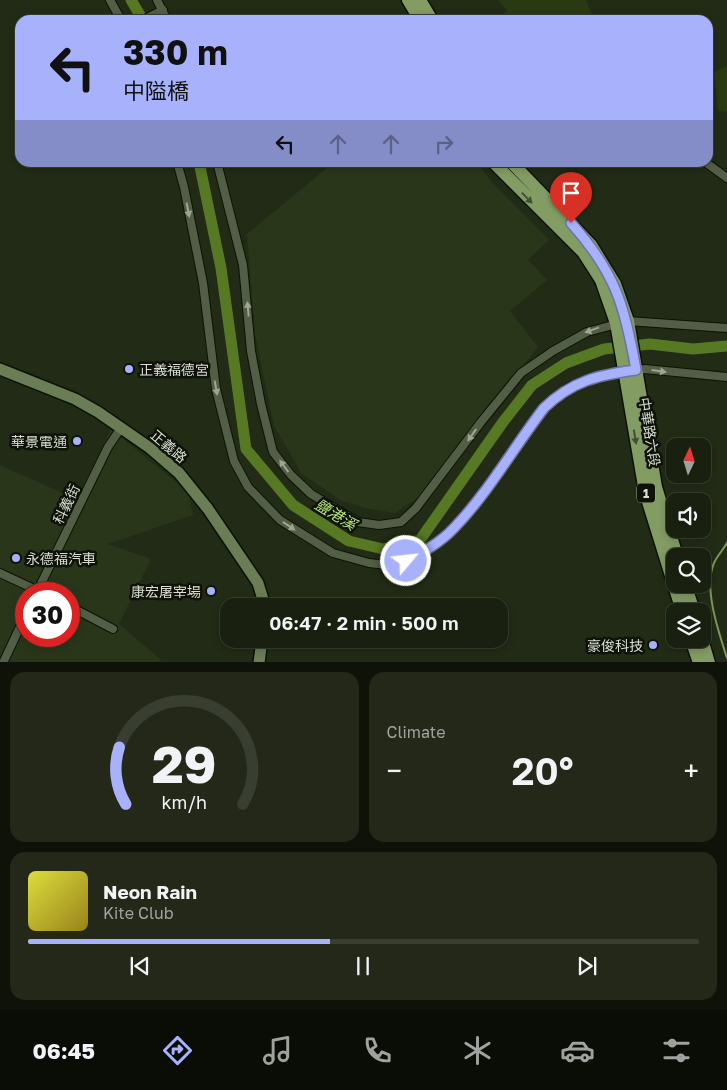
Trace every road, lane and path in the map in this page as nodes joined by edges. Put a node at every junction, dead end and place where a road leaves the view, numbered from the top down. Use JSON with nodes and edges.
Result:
{"nodes":[{"id":1,"x":110,"y":0,"type":"edge"},
{"id":2,"x":157,"y":0,"type":"edge"},
{"id":3,"x":408,"y":0,"type":"edge"},
{"id":4,"x":420,"y":0,"type":"edge"},
{"id":5,"x":163,"y":10,"type":"junction"},
{"id":6,"x":118,"y":15,"type":"edge"},
{"id":7,"x":153,"y":15,"type":"edge"},
{"id":8,"x":165,"y":15,"type":"edge"},
{"id":9,"x":417,"y":15,"type":"edge"},
{"id":10,"x":429,"y":15,"type":"edge"},
{"id":11,"x":178,"y":167,"type":"edge"},
{"id":12,"x":218,"y":167,"type":"edge"},
{"id":13,"x":498,"y":167,"type":"edge"},
{"id":14,"x":516,"y":167,"type":"edge"},
{"id":15,"x":712,"y":167,"type":"edge"},
{"id":16,"x":727,"y":178,"type":"edge"},
{"id":17,"x":622,"y":322,"type":"junction"},
{"id":18,"x":727,"y":328,"type":"edge"},
{"id":19,"x":0,"y":369,"type":"edge"},
{"id":20,"x":630,"y":371,"type":"junction"},
{"id":21,"x":727,"y":377,"type":"edge"},
{"id":22,"x":122,"y":428,"type":"junction"},
{"id":23,"x":675,"y":548,"type":"edge"},
{"id":24,"x":0,"y":573,"type":"edge"},
{"id":25,"x":18,"y":582,"type":"edge"},
{"id":26,"x":45,"y":582,"type":"edge"},
{"id":27,"x":263,"y":598,"type":"edge"},
{"id":28,"x":680,"y":603,"type":"edge"},
{"id":29,"x":80,"y":612,"type":"edge"},
{"id":30,"x":113,"y":630,"type":"dead end"},
{"id":31,"x":15,"y":637,"type":"edge"},
{"id":32,"x":261,"y":648,"type":"edge"},
{"id":33,"x":694,"y":648,"type":"edge"},
{"id":34,"x":705,"y":648,"type":"edge"},
{"id":35,"x":3,"y":662,"type":"edge"},
{"id":36,"x":259,"y":662,"type":"edge"},
{"id":37,"x":699,"y":662,"type":"edge"},
{"id":38,"x":709,"y":662,"type":"edge"}],
"edges":[{"from":1,"to":6,"type":"street"},
{"from":2,"to":5,"type":"street"},
{"from":3,"to":9,"type":"main road"},
{"from":4,"to":10,"type":"main road"},
{"from":5,"to":7,"type":"street"},
{"from":5,"to":8,"type":"street"},
{"from":11,"to":20,"type":"street","one_way":true},
{"from":17,"to":12,"type":"street","one_way":true},
{"from":13,"to":17,"type":"main road","number":"1","one_way":true},
{"from":14,"to":17,"type":"main road","number":"1"},
{"from":15,"to":16,"type":"street"},
{"from":17,"to":18,"type":"street"},
{"from":17,"to":20,"type":"main road","number":"1"},
{"from":19,"to":22,"type":"street","name":"正義路"},
{"from":20,"to":21,"type":"street","one_way":true},
{"from":20,"to":23,"type":"main road","name":"中華路六段","number":"1"},
{"from":20,"to":28,"type":"main road","name":"中華路六段","number":"1","one_way":true},
{"from":22,"to":26,"type":"street","name":"科義街"},
{"from":22,"to":27,"type":"street","name":"正義路"},
{"from":24,"to":25,"type":"street"},
{"from":29,"to":30,"type":"street"},
{"from":31,"to":35,"type":"street"},
{"from":32,"to":36,"type":"street"},
{"from":33,"to":37,"type":"main road"},
{"from":34,"to":38,"type":"main road"}]}
